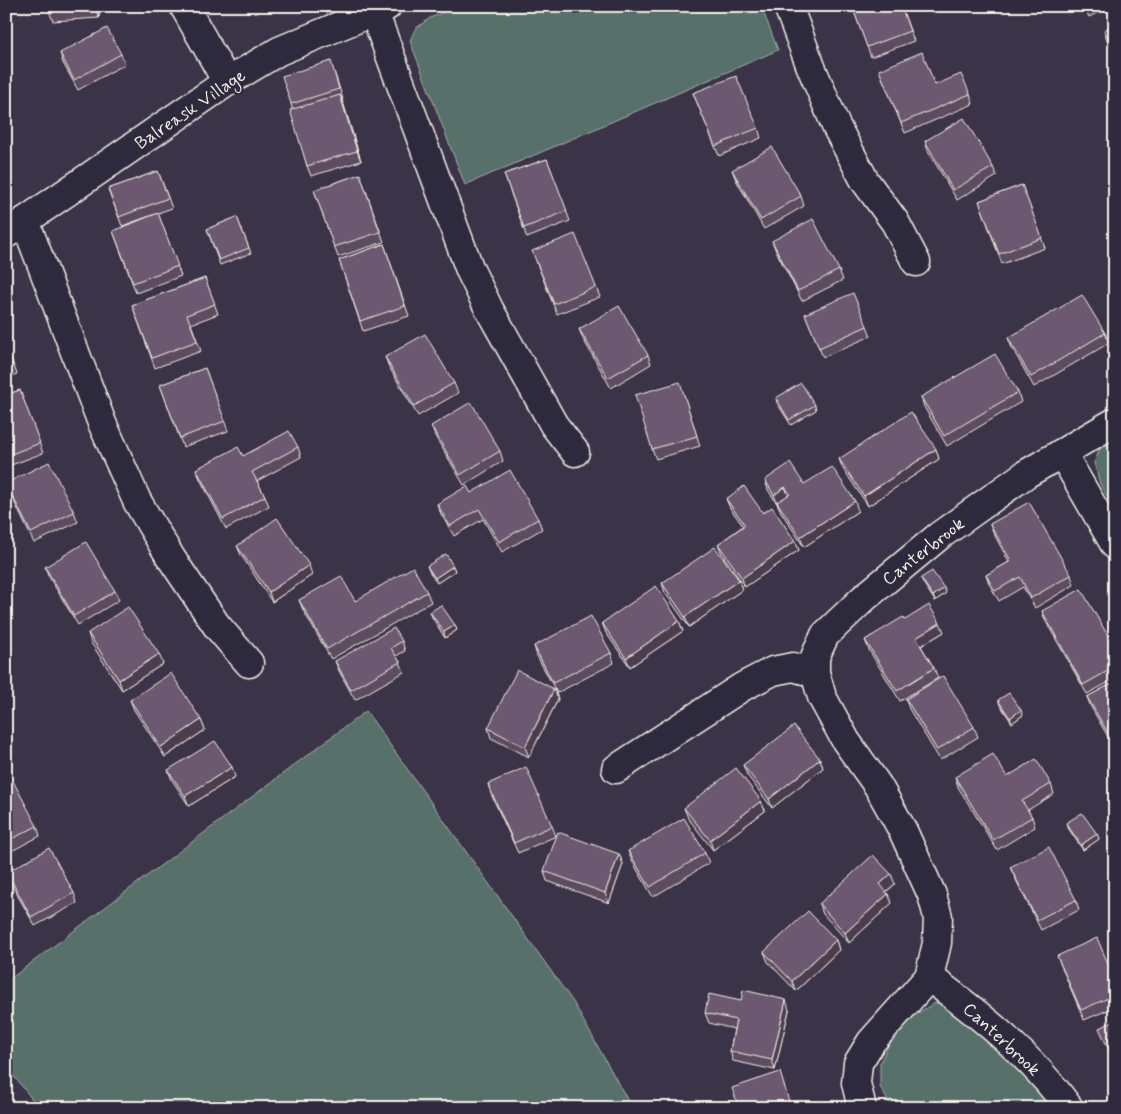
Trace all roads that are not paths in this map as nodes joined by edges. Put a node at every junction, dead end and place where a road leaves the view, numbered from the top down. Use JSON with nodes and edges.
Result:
{"nodes":[{"id":1,"x":184,"y":6,"type":"edge"},
{"id":2,"x":788,"y":6,"type":"edge"},
{"id":3,"x":380,"y":9,"type":"edge"},
{"id":4,"x":227,"y":82,"type":"junction"},
{"id":5,"x":16,"y":228,"type":"edge"},
{"id":6,"x":916,"y":262,"type":"dead end"},
{"id":7,"x":1115,"y":422,"type":"edge"},
{"id":8,"x":575,"y":452,"type":"dead end"},
{"id":9,"x":1062,"y":453,"type":"junction"},
{"id":10,"x":1115,"y":545,"type":"edge"},
{"id":11,"x":249,"y":663,"type":"dead end"},
{"id":12,"x":815,"y":673,"type":"junction"},
{"id":13,"x":616,"y":769,"type":"dead end"},
{"id":14,"x":929,"y":977,"type":"junction"},
{"id":15,"x":862,"y":1108,"type":"edge"},
{"id":16,"x":1069,"y":1108,"type":"edge"}],
"edges":[{"from":1,"to":4,"type":"street"},
{"from":2,"to":6,"type":"street"},
{"from":3,"to":4,"type":"street","name":"Balreask Village"},
{"from":3,"to":8,"type":"street"},
{"from":4,"to":5,"type":"street","name":"Balreask Village"},
{"from":5,"to":11,"type":"street"},
{"from":7,"to":9,"type":"street","name":"Canterbrook"},
{"from":9,"to":10,"type":"street"},
{"from":9,"to":12,"type":"street","name":"Canterbrook"},
{"from":12,"to":13,"type":"street"},
{"from":12,"to":14,"type":"street","name":"Canterbrook"},
{"from":14,"to":15,"type":"street","name":"Canterbrook"},
{"from":14,"to":16,"type":"street","name":"Canterbrook"}]}
